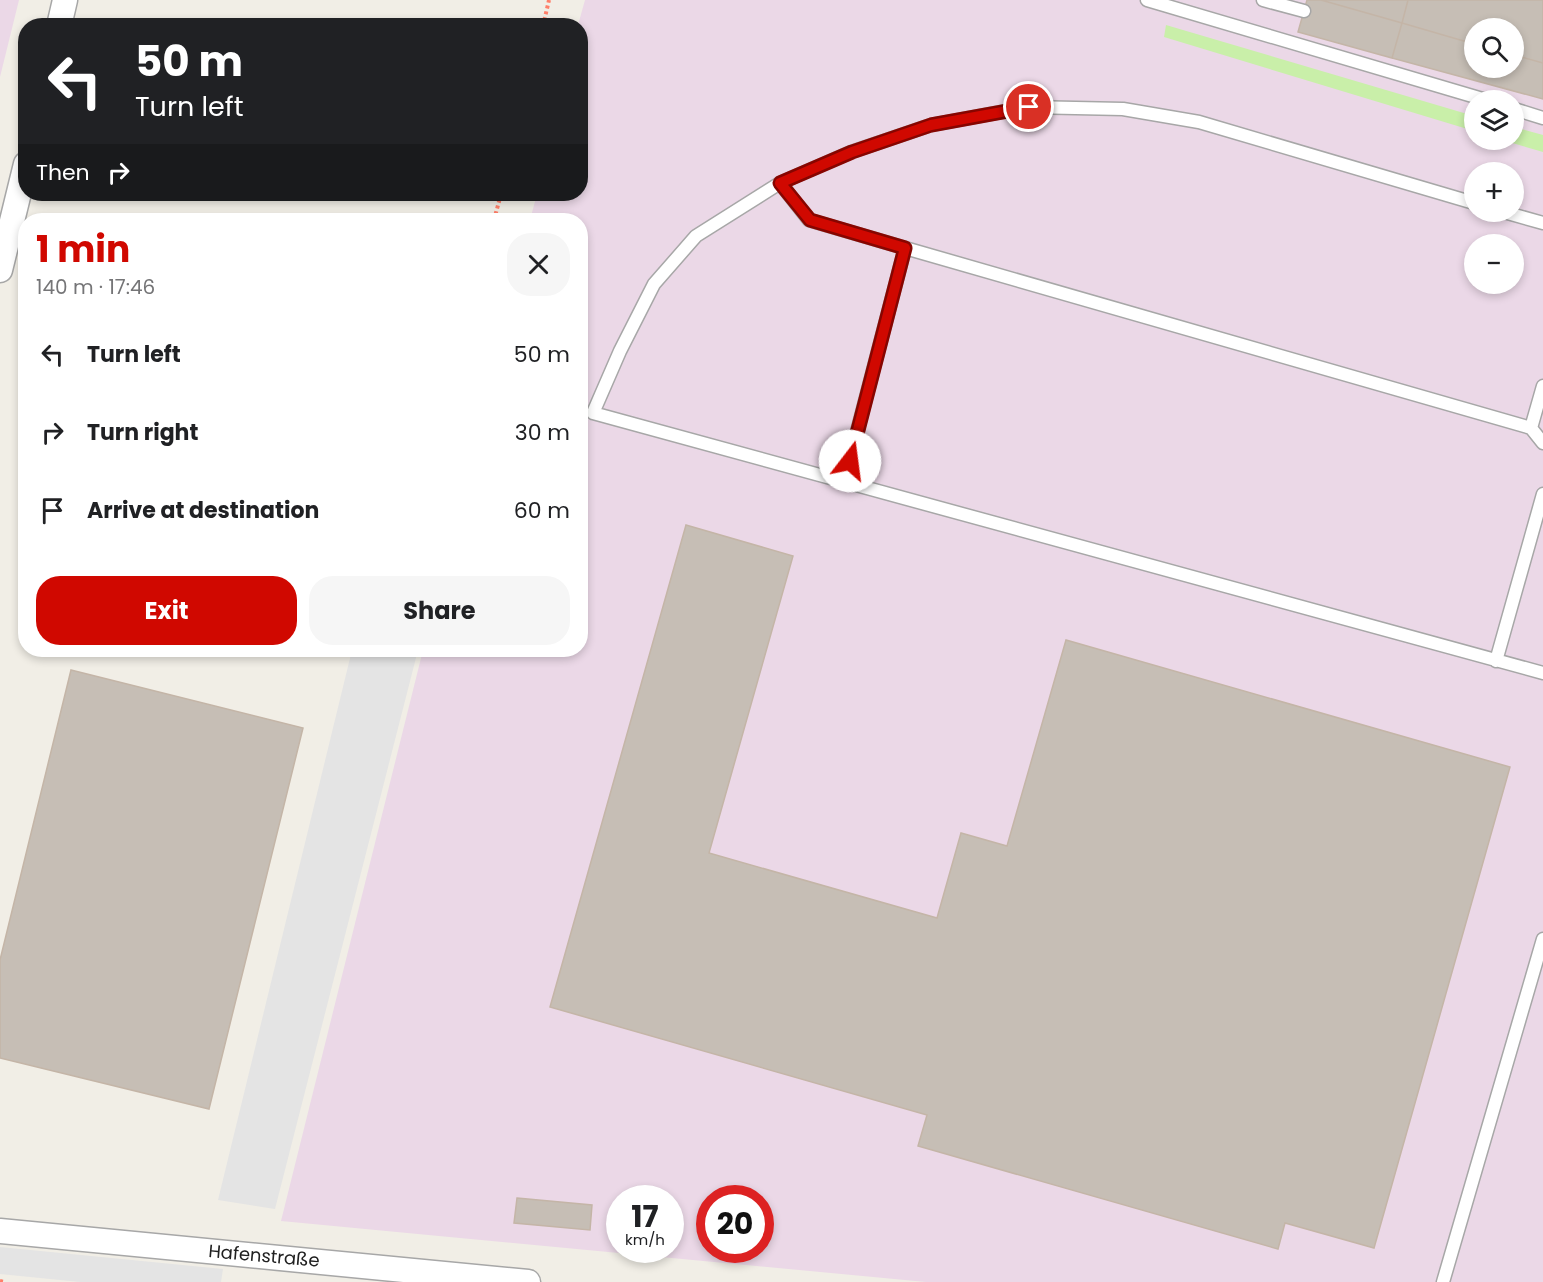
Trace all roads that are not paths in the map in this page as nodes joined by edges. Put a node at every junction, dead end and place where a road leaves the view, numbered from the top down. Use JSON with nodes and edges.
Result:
{"nodes":[{"id":1,"x":65,"y":0,"type":"edge"},
{"id":2,"x":1147,"y":0,"type":"edge"},
{"id":3,"x":1263,"y":0,"type":"edge"},
{"id":4,"x":1304,"y":11,"type":"dead end"},
{"id":5,"x":61,"y":18,"type":"edge"},
{"id":6,"x":1464,"y":94,"type":"edge"},
{"id":7,"x":1524,"y":112,"type":"edge"},
{"id":8,"x":1543,"y":117,"type":"edge"},
{"id":9,"x":780,"y":183,"type":"junction"},
{"id":10,"x":18,"y":197,"type":"edge"},
{"id":11,"x":1464,"y":200,"type":"edge"},
{"id":12,"x":1524,"y":218,"type":"edge"},
{"id":13,"x":1543,"y":223,"type":"edge"},
{"id":14,"x":905,"y":248,"type":"junction"},
{"id":15,"x":0,"y":270,"type":"edge"},
{"id":16,"x":1543,"y":386,"type":"edge"},
{"id":17,"x":1531,"y":428,"type":"junction"},
{"id":18,"x":1543,"y":443,"type":"edge"},
{"id":19,"x":844,"y":483,"type":"junction"},
{"id":20,"x":1543,"y":494,"type":"edge"},
{"id":21,"x":1496,"y":661,"type":"junction"},
{"id":22,"x":1543,"y":673,"type":"edge"},
{"id":23,"x":1543,"y":939,"type":"edge"},
{"id":24,"x":0,"y":1231,"type":"edge"},
{"id":25,"x":528,"y":1282,"type":"edge"},
{"id":26,"x":1443,"y":1282,"type":"edge"}],
"edges":[{"from":1,"to":5,"type":"street"},
{"from":2,"to":6,"type":"lane"},
{"from":3,"to":4,"type":"lane"},
{"from":7,"to":8,"type":"lane"},
{"from":9,"to":11,"type":"lane"},
{"from":9,"to":14,"type":"lane"},
{"from":9,"to":19,"type":"lane"},
{"from":10,"to":15,"type":"street"},
{"from":12,"to":13,"type":"lane"},
{"from":14,"to":17,"type":"lane"},
{"from":14,"to":19,"type":"lane"},
{"from":16,"to":17,"type":"lane"},
{"from":17,"to":18,"type":"lane"},
{"from":19,"to":21,"type":"lane"},
{"from":20,"to":21,"type":"lane"},
{"from":21,"to":22,"type":"lane"},
{"from":23,"to":26,"type":"lane"},
{"from":24,"to":25,"type":"street","name":"Hafenstraße"}]}
